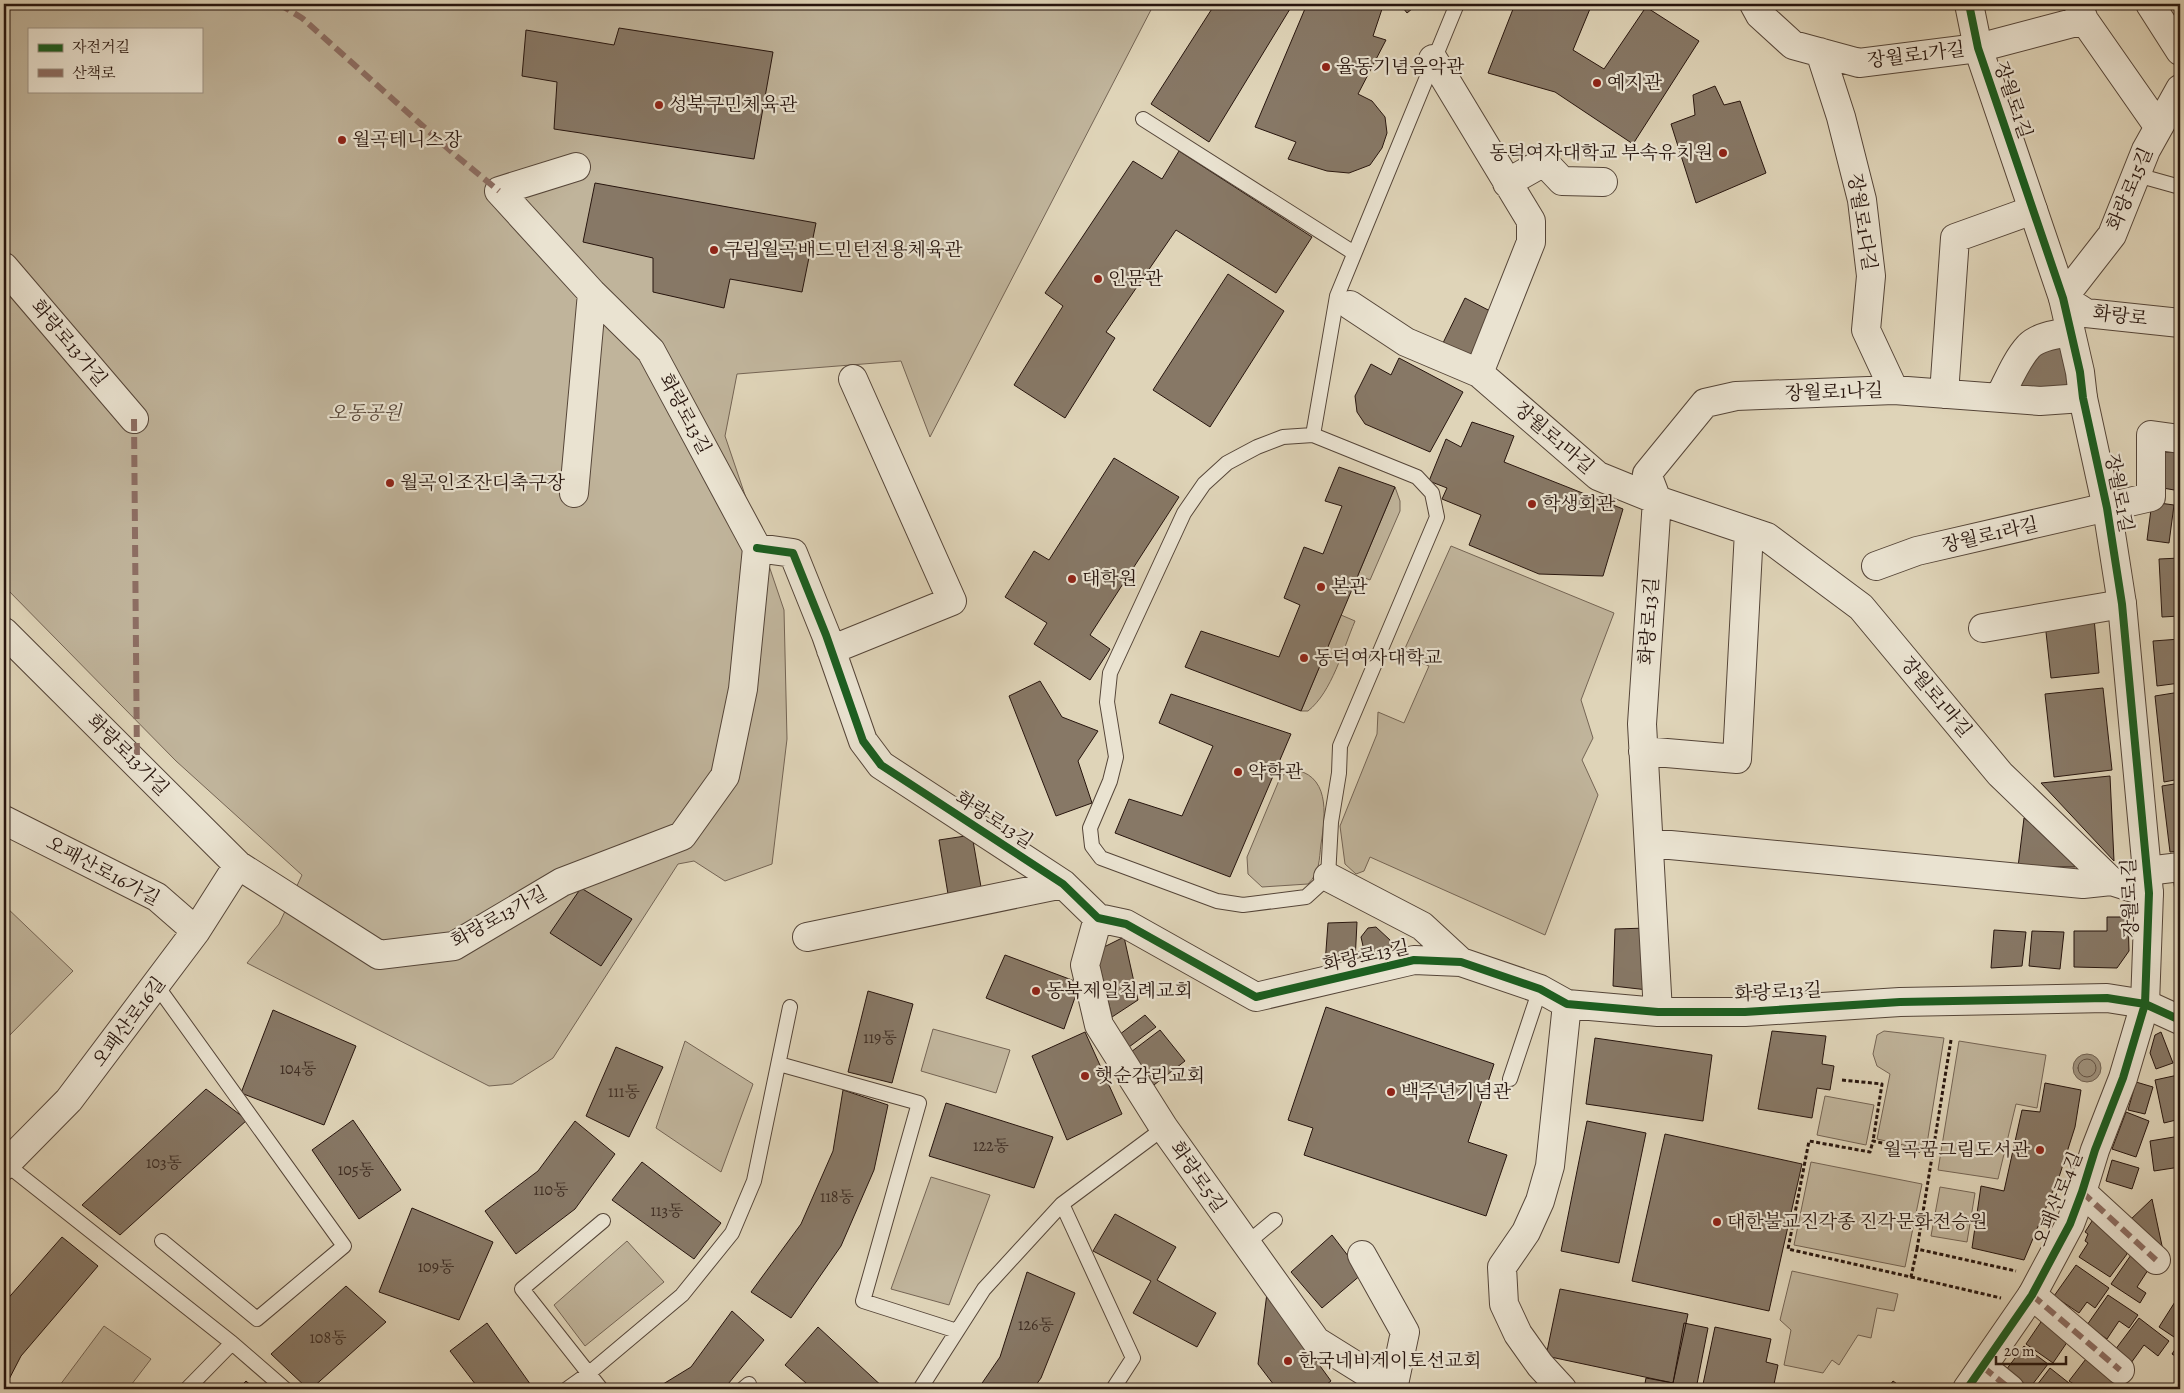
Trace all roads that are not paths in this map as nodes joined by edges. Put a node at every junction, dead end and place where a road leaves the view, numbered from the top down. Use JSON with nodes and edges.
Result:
{"nodes":[{"id":1,"x":1457,"y":4,"type":"edge"},
{"id":2,"x":1754,"y":4,"type":"edge"},
{"id":3,"x":1968,"y":4,"type":"edge"},
{"id":4,"x":2150,"y":4,"type":"edge"},
{"id":5,"x":2081,"y":12,"type":"edge"},
{"id":6,"x":1978,"y":48,"type":"junction"},
{"id":7,"x":2180,"y":50,"type":"edge"},
{"id":8,"x":1820,"y":52,"type":"junction"},
{"id":9,"x":1433,"y":59,"type":"junction"},
{"id":10,"x":2180,"y":89,"type":"edge"},
{"id":11,"x":1143,"y":119,"type":"dead end"},
{"id":12,"x":2158,"y":126,"type":"junction"},
{"id":13,"x":576,"y":167,"type":"dead end"},
{"id":14,"x":2136,"y":175,"type":"junction"},
{"id":15,"x":1603,"y":182,"type":"dead end"},
{"id":16,"x":1507,"y":183,"type":"junction"},
{"id":17,"x":2180,"y":186,"type":"edge"},
{"id":18,"x":2033,"y":210,"type":"junction"},
{"id":19,"x":1354,"y":253,"type":"junction"},
{"id":20,"x":4,"y":267,"type":"edge"},
{"id":21,"x":592,"y":293,"type":"junction"},
{"id":22,"x":2063,"y":298,"type":"junction"},
{"id":23,"x":1344,"y":300,"type":"junction"},
{"id":24,"x":2180,"y":323,"type":"edge"},
{"id":25,"x":2070,"y":332,"type":"junction"},
{"id":26,"x":1479,"y":373,"type":"junction"},
{"id":27,"x":853,"y":379,"type":"dead end"},
{"id":28,"x":1894,"y":390,"type":"junction"},
{"id":29,"x":1944,"y":394,"type":"junction"},
{"id":30,"x":1999,"y":398,"type":"junction"},
{"id":31,"x":2083,"y":398,"type":"junction"},
{"id":32,"x":134,"y":420,"type":"dead end"},
{"id":33,"x":1313,"y":435,"type":"junction"},
{"id":34,"x":2180,"y":439,"type":"edge"},
{"id":35,"x":574,"y":493,"type":"dead end"},
{"id":36,"x":1657,"y":500,"type":"junction"},
{"id":37,"x":2107,"y":508,"type":"junction"},
{"id":38,"x":1749,"y":531,"type":"junction"},
{"id":39,"x":757,"y":548,"type":"junction"},
{"id":40,"x":1876,"y":566,"type":"dead end"},
{"id":41,"x":2122,"y":604,"type":"junction"},
{"id":42,"x":1983,"y":628,"type":"dead end"},
{"id":43,"x":4,"y":632,"type":"edge"},
{"id":44,"x":831,"y":650,"type":"junction"},
{"id":45,"x":1643,"y":751,"type":"junction"},
{"id":46,"x":4,"y":820,"type":"edge"},
{"id":47,"x":1649,"y":844,"type":"junction"},
{"id":48,"x":238,"y":865,"type":"junction"},
{"id":49,"x":2180,"y":868,"type":"edge"},
{"id":50,"x":1328,"y":877,"type":"junction"},
{"id":51,"x":2110,"y":881,"type":"junction"},
{"id":52,"x":2148,"y":882,"type":"junction"},
{"id":53,"x":1063,"y":884,"type":"junction"},
{"id":54,"x":1098,"y":918,"type":"junction"},
{"id":55,"x":1422,"y":926,"type":"junction"},
{"id":56,"x":196,"y":931,"type":"junction"},
{"id":57,"x":807,"y":937,"type":"dead end"},
{"id":58,"x":1414,"y":960,"type":"junction"},
{"id":59,"x":1461,"y":962,"type":"junction"},
{"id":60,"x":157,"y":986,"type":"junction"},
{"id":61,"x":1540,"y":989,"type":"junction"},
{"id":62,"x":1567,"y":1004,"type":"junction"},
{"id":63,"x":2145,"y":1004,"type":"junction"},
{"id":64,"x":790,"y":1007,"type":"dead end"},
{"id":65,"x":1658,"y":1012,"type":"junction"},
{"id":66,"x":2180,"y":1020,"type":"edge"},
{"id":67,"x":779,"y":1064,"type":"junction"},
{"id":68,"x":1510,"y":1079,"type":"dead end"},
{"id":69,"x":1164,"y":1128,"type":"junction"},
{"id":70,"x":5,"y":1165,"type":"edge"},
{"id":71,"x":2082,"y":1192,"type":"junction"},
{"id":72,"x":1062,"y":1204,"type":"junction"},
{"id":73,"x":1275,"y":1220,"type":"dead end"},
{"id":74,"x":603,"y":1221,"type":"dead end"},
{"id":75,"x":162,"y":1241,"type":"dead end"},
{"id":76,"x":1246,"y":1244,"type":"junction"},
{"id":77,"x":1362,"y":1255,"type":"dead end"},
{"id":78,"x":2156,"y":1260,"type":"dead end"},
{"id":79,"x":2032,"y":1295,"type":"junction"},
{"id":80,"x":957,"y":1331,"type":"junction"},
{"id":81,"x":232,"y":1343,"type":"junction"},
{"id":82,"x":1983,"y":1367,"type":"junction"},
{"id":83,"x":2120,"y":1370,"type":"dead end"},
{"id":84,"x":588,"y":1374,"type":"junction"},
{"id":85,"x":187,"y":1389,"type":"edge"},
{"id":86,"x":285,"y":1389,"type":"edge"},
{"id":87,"x":568,"y":1389,"type":"edge"},
{"id":88,"x":602,"y":1389,"type":"edge"},
{"id":89,"x":920,"y":1389,"type":"edge"},
{"id":90,"x":1113,"y":1389,"type":"edge"},
{"id":91,"x":1393,"y":1389,"type":"edge"},
{"id":92,"x":1562,"y":1389,"type":"edge"},
{"id":93,"x":1967,"y":1389,"type":"edge"},
{"id":94,"x":2010,"y":1389,"type":"edge"}],
"edges":[{"from":1,"to":9,"type":"lane"},
{"from":2,"to":8,"type":"street","name":"장월로1가길"},
{"from":3,"to":6,"type":"street","name":"장월로1길"},
{"from":4,"to":7,"type":"street"},
{"from":5,"to":6,"type":"street","name":"장월로1길"},
{"from":5,"to":12,"type":"street","name":"화랑로15길"},
{"from":6,"to":8,"type":"street","name":"장월로1가길"},
{"from":6,"to":18,"type":"street","name":"장월로1길"},
{"from":8,"to":28,"type":"street","name":"장월로1다길"},
{"from":9,"to":16,"type":"street"},
{"from":9,"to":19,"type":"lane"},
{"from":10,"to":12,"type":"street","name":"화랑로15길"},
{"from":11,"to":19,"type":"lane"},
{"from":12,"to":14,"type":"street","name":"화랑로15길"},
{"from":13,"to":21,"type":"street","name":"화랑로13길"},
{"from":14,"to":17,"type":"lane"},
{"from":14,"to":22,"type":"street","name":"화랑로15길"},
{"from":15,"to":16,"type":"street"},
{"from":16,"to":26,"type":"street"},
{"from":18,"to":22,"type":"street","name":"장월로1길"},
{"from":18,"to":29,"type":"street"},
{"from":19,"to":23,"type":"lane"},
{"from":20,"to":32,"type":"street","name":"화랑로13가길"},
{"from":21,"to":35,"type":"street"},
{"from":21,"to":39,"type":"street","name":"화랑로13길"},
{"from":22,"to":24,"type":"street","name":"화랑로"},
{"from":22,"to":25,"type":"street","name":"장월로1길"},
{"from":23,"to":26,"type":"street","name":"장월로1마길"},
{"from":23,"to":33,"type":"lane"},
{"from":25,"to":30,"type":"street"},
{"from":25,"to":31,"type":"street","name":"장월로1길"},
{"from":26,"to":36,"type":"street","name":"장월로1마길"},
{"from":27,"to":44,"type":"street"},
{"from":28,"to":29,"type":"street","name":"장월로1나길"},
{"from":28,"to":36,"type":"street","name":"장월로1나길"},
{"from":29,"to":30,"type":"street","name":"장월로1나길"},
{"from":30,"to":31,"type":"street","name":"장월로1나길"},
{"from":31,"to":37,"type":"street","name":"장월로1길"},
{"from":33,"to":50,"type":"lane"},
{"from":33,"to":50,"type":"lane"},
{"from":34,"to":37,"type":"street"},
{"from":36,"to":38,"type":"street","name":"장월로1마길"},
{"from":36,"to":45,"type":"street","name":"화랑로13길"},
{"from":37,"to":40,"type":"street","name":"장월로1라길"},
{"from":37,"to":41,"type":"street","name":"장월로1길"},
{"from":38,"to":45,"type":"street"},
{"from":38,"to":51,"type":"street","name":"장월로1마길"},
{"from":39,"to":44,"type":"street","name":"화랑로13길"},
{"from":39,"to":48,"type":"street","name":"화랑로13가길"},
{"from":41,"to":42,"type":"street"},
{"from":41,"to":52,"type":"street","name":"장월로1길"},
{"from":43,"to":48,"type":"street","name":"화랑로13가길"},
{"from":44,"to":53,"type":"street","name":"화랑로13길"},
{"from":45,"to":47,"type":"street","name":"화랑로13길"},
{"from":46,"to":56,"type":"street","name":"오패산로16가길"},
{"from":47,"to":51,"type":"street","name":"장월로1마길"},
{"from":47,"to":65,"type":"street","name":"화랑로13길"},
{"from":48,"to":56,"type":"street","name":"오패산로16길"},
{"from":49,"to":52,"type":"street","name":"장월로1길"},
{"from":50,"to":55,"type":"street"},
{"from":51,"to":52,"type":"street","name":"장월로1마길"},
{"from":52,"to":63,"type":"street","name":"장월로1길"},
{"from":53,"to":54,"type":"street","name":"화랑로13길"},
{"from":53,"to":57,"type":"street"},
{"from":54,"to":58,"type":"street","name":"화랑로13길"},
{"from":54,"to":69,"type":"street","name":"화랑로5길"},
{"from":55,"to":58,"type":"street"},
{"from":55,"to":59,"type":"street"},
{"from":56,"to":60,"type":"street","name":"오패산로16길"},
{"from":58,"to":59,"type":"street","name":"화랑로13길"},
{"from":59,"to":61,"type":"street","name":"화랑로13길"},
{"from":60,"to":70,"type":"street","name":"오패산로16길"},
{"from":60,"to":75,"type":"lane"},
{"from":61,"to":62,"type":"street","name":"화랑로13길"},
{"from":61,"to":68,"type":"lane"},
{"from":62,"to":65,"type":"street","name":"화랑로13길"},
{"from":62,"to":92,"type":"street"},
{"from":63,"to":65,"type":"street","name":"화랑로13길"},
{"from":63,"to":66,"type":"street","name":"화랑로13길"},
{"from":63,"to":71,"type":"street","name":"오패산로4길"},
{"from":64,"to":67,"type":"lane"},
{"from":67,"to":80,"type":"lane"},
{"from":67,"to":84,"type":"lane"},
{"from":69,"to":72,"type":"lane"},
{"from":69,"to":76,"type":"street","name":"화랑로5길"},
{"from":70,"to":81,"type":"lane"},
{"from":71,"to":78,"type":"street","name":"오패산로4길"},
{"from":71,"to":79,"type":"street","name":"오패산로4길"},
{"from":72,"to":80,"type":"lane"},
{"from":72,"to":90,"type":"lane"},
{"from":73,"to":76,"type":"lane"},
{"from":74,"to":84,"type":"lane"},
{"from":76,"to":91,"type":"street","name":"화랑로5길"},
{"from":77,"to":91,"type":"street","name":"화랑로5길"},
{"from":79,"to":82,"type":"street","name":"오패산로4길"},
{"from":79,"to":83,"type":"street"},
{"from":80,"to":89,"type":"lane"},
{"from":81,"to":85,"type":"lane"},
{"from":81,"to":86,"type":"lane"},
{"from":82,"to":93,"type":"street","name":"오패산로4길"},
{"from":82,"to":94,"type":"street"},
{"from":84,"to":87,"type":"lane"},
{"from":84,"to":88,"type":"lane"}]}
